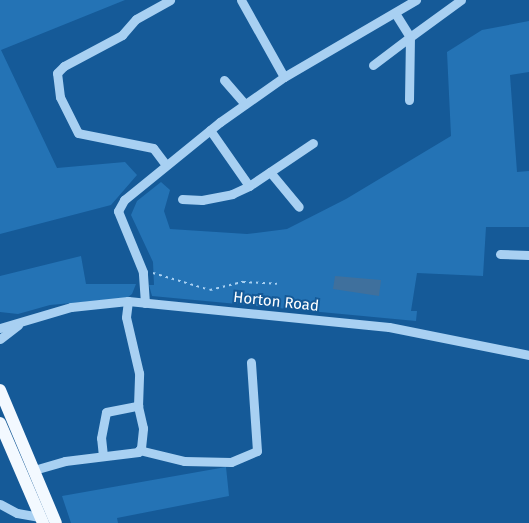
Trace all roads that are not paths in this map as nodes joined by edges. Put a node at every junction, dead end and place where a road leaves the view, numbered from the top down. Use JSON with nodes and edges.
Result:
{"nodes":[{"id":1,"x":170,"y":0,"type":"edge"},
{"id":2,"x":241,"y":0,"type":"edge"},
{"id":3,"x":416,"y":0,"type":"edge"},
{"id":4,"x":460,"y":0,"type":"edge"},
{"id":5,"x":395,"y":13,"type":"junction"},
{"id":6,"x":410,"y":37,"type":"junction"},
{"id":7,"x":373,"y":65,"type":"dead end"},
{"id":8,"x":284,"y":76,"type":"junction"},
{"id":9,"x":224,"y":80,"type":"dead end"},
{"id":10,"x":409,"y":100,"type":"dead end"},
{"id":11,"x":245,"y":104,"type":"junction"},
{"id":12,"x":210,"y":130,"type":"junction"},
{"id":13,"x":313,"y":143,"type":"dead end"},
{"id":14,"x":166,"y":165,"type":"junction"},
{"id":15,"x":270,"y":172,"type":"junction"},
{"id":16,"x":249,"y":186,"type":"junction"},
{"id":17,"x":182,"y":199,"type":"dead end"},
{"id":18,"x":299,"y":207,"type":"dead end"},
{"id":19,"x":500,"y":254,"type":"dead end"},
{"id":20,"x":529,"y":255,"type":"edge"},
{"id":21,"x":128,"y":301,"type":"junction"},
{"id":22,"x":145,"y":302,"type":"junction"},
{"id":23,"x":20,"y":323,"type":"junction"},
{"id":24,"x":0,"y":328,"type":"edge"},
{"id":25,"x":0,"y":339,"type":"edge"},
{"id":26,"x":529,"y":355,"type":"edge"},
{"id":27,"x":251,"y":362,"type":"dead end"},
{"id":28,"x":0,"y":390,"type":"edge"},
{"id":29,"x":138,"y":406,"type":"junction"},
{"id":30,"x":0,"y":423,"type":"edge"},
{"id":31,"x":139,"y":450,"type":"junction"},
{"id":32,"x":103,"y":456,"type":"junction"},
{"id":33,"x":34,"y":470,"type":"junction"},
{"id":34,"x":0,"y":504,"type":"edge"},
{"id":35,"x":42,"y":520,"type":"edge"},
{"id":36,"x":56,"y":523,"type":"edge"}],
"edges":[{"from":1,"to":14,"type":"street"},
{"from":2,"to":8,"type":"street"},
{"from":3,"to":5,"type":"street"},
{"from":4,"to":6,"type":"street"},
{"from":5,"to":6,"type":"street"},
{"from":5,"to":8,"type":"street"},
{"from":6,"to":7,"type":"street"},
{"from":6,"to":10,"type":"street"},
{"from":8,"to":11,"type":"street"},
{"from":9,"to":11,"type":"street"},
{"from":11,"to":12,"type":"street"},
{"from":12,"to":14,"type":"street"},
{"from":12,"to":16,"type":"street"},
{"from":13,"to":15,"type":"street"},
{"from":14,"to":22,"type":"street"},
{"from":15,"to":16,"type":"street"},
{"from":15,"to":18,"type":"street"},
{"from":16,"to":17,"type":"street"},
{"from":19,"to":20,"type":"street"},
{"from":21,"to":22,"type":"street","name":"Horton Road"},
{"from":21,"to":23,"type":"street","name":"Horton Road"},
{"from":21,"to":29,"type":"street"},
{"from":22,"to":26,"type":"street","name":"Horton Road"},
{"from":23,"to":24,"type":"street","name":"Horton Road"},
{"from":23,"to":25,"type":"street","name":"Horton Road"},
{"from":27,"to":31,"type":"street"},
{"from":28,"to":33,"type":"main road"},
{"from":29,"to":31,"type":"street"},
{"from":29,"to":32,"type":"street"},
{"from":30,"to":35,"type":"main road"},
{"from":31,"to":32,"type":"street"},
{"from":32,"to":33,"type":"street"},
{"from":33,"to":36,"type":"main road"},
{"from":34,"to":35,"type":"street"}]}
